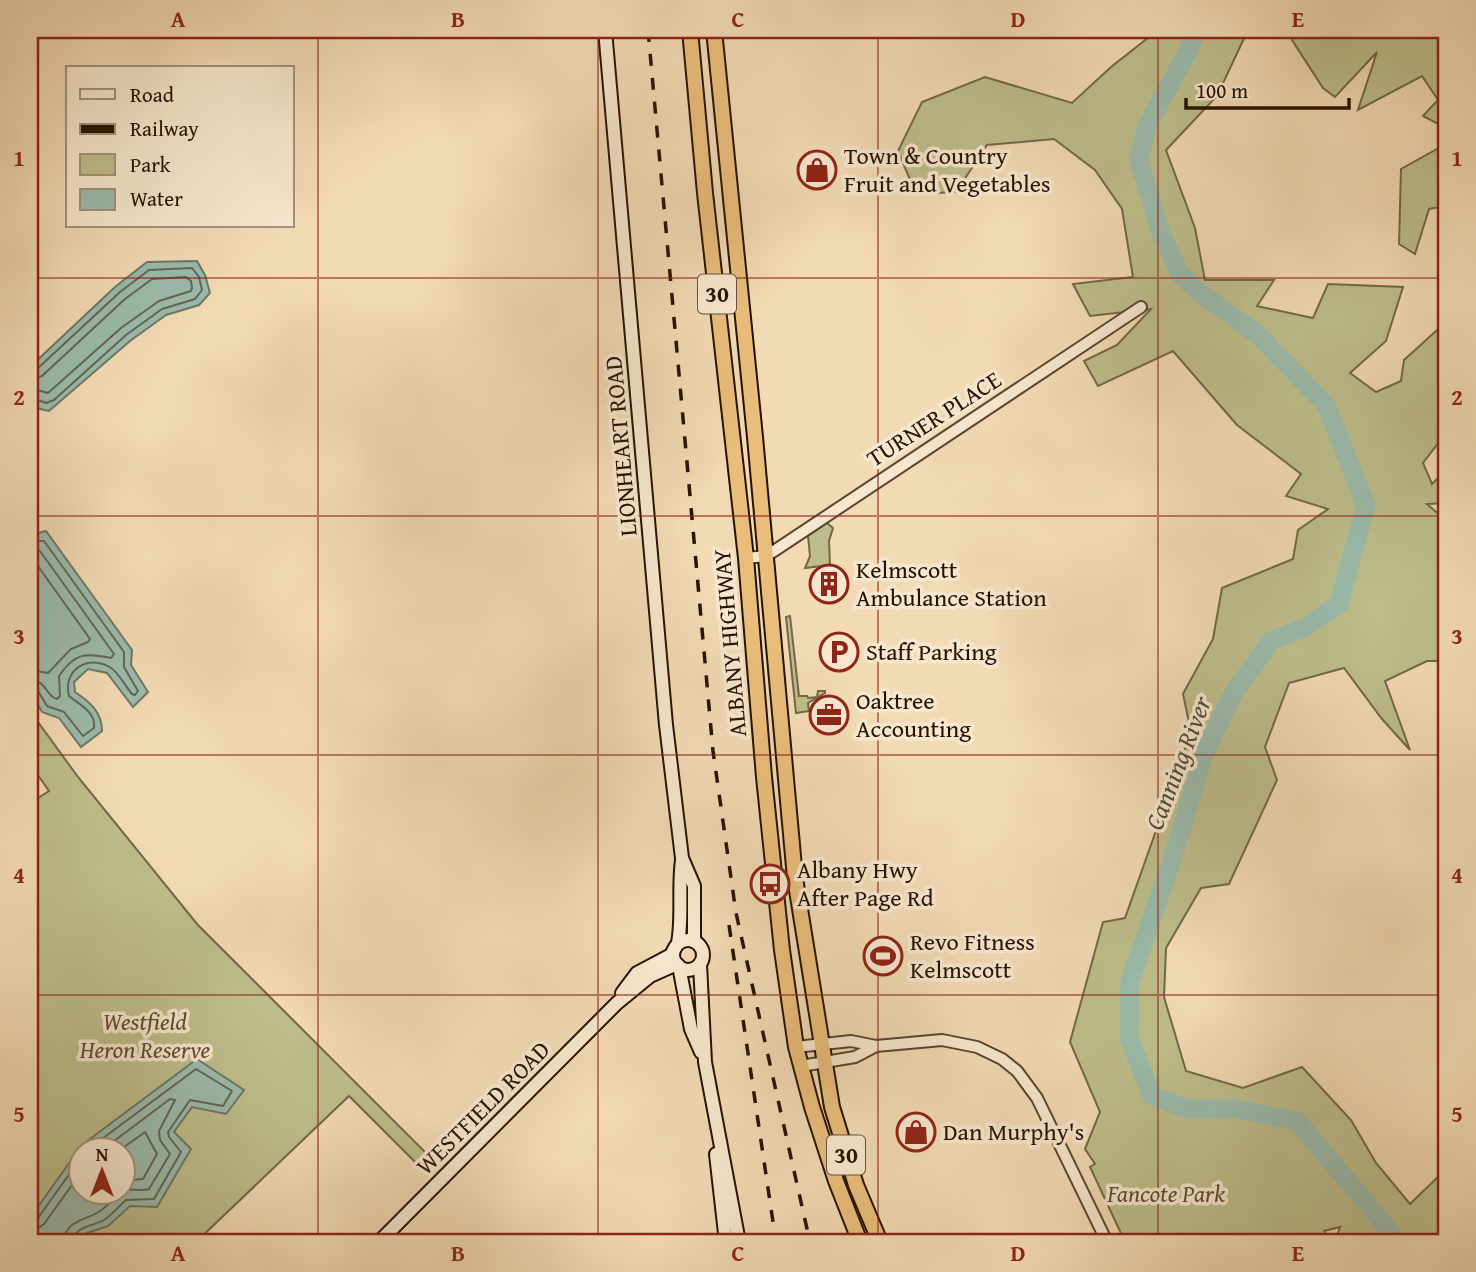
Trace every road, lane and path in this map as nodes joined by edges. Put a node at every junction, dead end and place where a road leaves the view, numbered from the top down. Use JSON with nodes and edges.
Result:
{"nodes":[{"id":1,"x":605,"y":30,"type":"edge"},
{"id":2,"x":690,"y":30,"type":"edge"},
{"id":3,"x":714,"y":30,"type":"edge"},
{"id":4,"x":731,"y":190,"type":"junction"},
{"id":5,"x":705,"y":193,"type":"junction"},
{"id":6,"x":1141,"y":307,"type":"dead end"},
{"id":7,"x":766,"y":556,"type":"junction"},
{"id":8,"x":746,"y":558,"type":"junction"},
{"id":9,"x":682,"y":858,"type":"junction"},
{"id":10,"x":694,"y":941,"type":"junction"},
{"id":11,"x":677,"y":946,"type":"junction"},
{"id":12,"x":700,"y":964,"type":"junction"},
{"id":13,"x":678,"y":965,"type":"junction"},
{"id":14,"x":617,"y":1003,"type":"junction"},
{"id":15,"x":820,"y":1044,"type":"junction"},
{"id":16,"x":876,"y":1046,"type":"junction"},
{"id":17,"x":796,"y":1047,"type":"junction"},
{"id":18,"x":705,"y":1062,"type":"junction"},
{"id":19,"x":823,"y":1063,"type":"junction"},
{"id":20,"x":801,"y":1066,"type":"junction"},
{"id":21,"x":716,"y":1122,"type":"junction"},
{"id":22,"x":379,"y":1242,"type":"edge"},
{"id":23,"x":726,"y":1242,"type":"edge"},
{"id":24,"x":739,"y":1242,"type":"edge"},
{"id":25,"x":860,"y":1242,"type":"edge"},
{"id":26,"x":880,"y":1242,"type":"edge"},
{"id":27,"x":1107,"y":1242,"type":"edge"}],
"edges":[{"from":1,"to":9,"type":"main road","name":"LIONHEART ROAD"},
{"from":2,"to":5,"type":"highway","name":"ALBANY HIGHWAY","number":"30"},
{"from":3,"to":4,"type":"highway","name":"ALBANY HIGHWAY","number":"30"},
{"from":4,"to":5,"type":"highway"},
{"from":4,"to":7,"type":"highway","name":"ALBANY HIGHWAY","number":"30"},
{"from":5,"to":8,"type":"highway","name":"ALBANY HIGHWAY","number":"30"},
{"from":6,"to":7,"type":"street","name":"TURNER PLACE"},
{"from":7,"to":8,"type":"street","name":"TURNER PLACE"},
{"from":7,"to":15,"type":"highway","name":"ALBANY HIGHWAY","number":"30"},
{"from":8,"to":17,"type":"highway","name":"ALBANY HIGHWAY","number":"30"},
{"from":9,"to":10,"type":"main road","name":"LIONHEART ROAD"},
{"from":9,"to":11,"type":"main road","name":"LIONHEART ROAD"},
{"from":10,"to":11,"type":"main road"},
{"from":10,"to":12,"type":"main road"},
{"from":11,"to":13,"type":"main road"},
{"from":11,"to":14,"type":"main road","name":"WESTFIELD ROAD"},
{"from":12,"to":13,"type":"main road"},
{"from":12,"to":18,"type":"main road"},
{"from":13,"to":14,"type":"main road","name":"WESTFIELD ROAD"},
{"from":13,"to":18,"type":"main road"},
{"from":14,"to":22,"type":"main road","name":"WESTFIELD ROAD"},
{"from":15,"to":16,"type":"street"},
{"from":15,"to":17,"type":"street"},
{"from":15,"to":19,"type":"highway","name":"ALBANY HIGHWAY","number":"30"},
{"from":16,"to":19,"type":"street"},
{"from":16,"to":27,"type":"street"},
{"from":17,"to":20,"type":"highway","name":"ALBANY HIGHWAY","number":"30"},
{"from":18,"to":21,"type":"main road"},
{"from":19,"to":20,"type":"street"},
{"from":19,"to":26,"type":"highway","name":"ALBANY HIGHWAY","number":"30"},
{"from":20,"to":25,"type":"highway","name":"ALBANY HIGHWAY","number":"30"},
{"from":21,"to":23,"type":"main road"},
{"from":21,"to":24,"type":"main road"}]}
